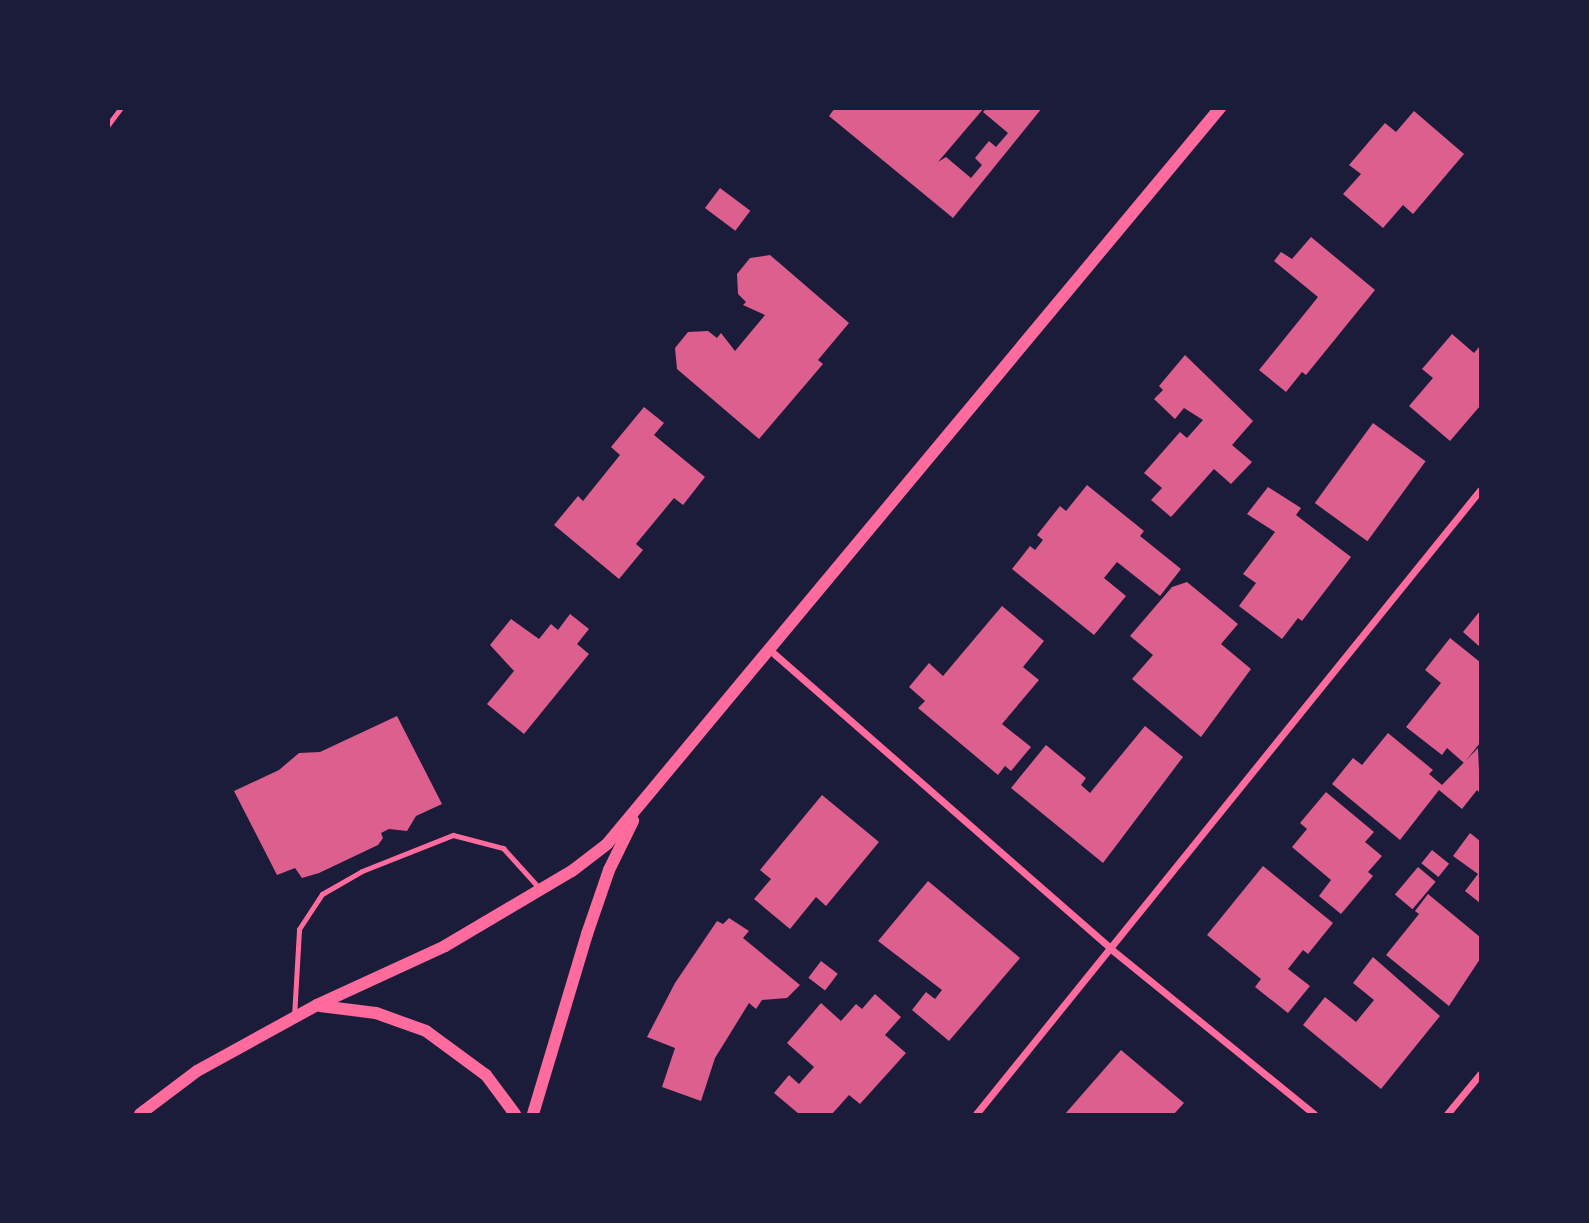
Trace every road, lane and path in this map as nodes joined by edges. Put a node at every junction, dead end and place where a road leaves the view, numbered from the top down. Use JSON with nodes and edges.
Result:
{"nodes":[{"id":1,"x":121,"y":108,"type":"edge"},
{"id":2,"x":1220,"y":108,"type":"edge"},
{"id":3,"x":108,"y":125,"type":"edge"},
{"id":4,"x":1480,"y":490,"type":"edge"},
{"id":5,"x":771,"y":651,"type":"junction"},
{"id":6,"x":641,"y":805,"type":"junction"},
{"id":7,"x":541,"y":890,"type":"junction"},
{"id":8,"x":1111,"y":949,"type":"junction"},
{"id":9,"x":317,"y":1006,"type":"junction"},
{"id":10,"x":294,"y":1020,"type":"junction"},
{"id":11,"x":1480,"y":1074,"type":"edge"},
{"id":12,"x":140,"y":1115,"type":"edge"},
{"id":13,"x":515,"y":1115,"type":"edge"},
{"id":14,"x":533,"y":1115,"type":"edge"},
{"id":15,"x":976,"y":1115,"type":"edge"},
{"id":16,"x":1314,"y":1115,"type":"edge"},
{"id":17,"x":1447,"y":1115,"type":"edge"}],
"edges":[{"from":1,"to":3,"type":"path"},
{"from":2,"to":5,"type":"street"},
{"from":4,"to":8,"type":"street"},
{"from":5,"to":6,"type":"street"},
{"from":5,"to":8,"type":"street"},
{"from":6,"to":7,"type":"street"},
{"from":6,"to":14,"type":"street"},
{"from":7,"to":9,"type":"street"},
{"from":7,"to":10,"type":"lane"},
{"from":8,"to":15,"type":"street"},
{"from":8,"to":16,"type":"street"},
{"from":9,"to":10,"type":"street"},
{"from":9,"to":13,"type":"street"},
{"from":10,"to":12,"type":"street"},
{"from":11,"to":17,"type":"street"}]}
